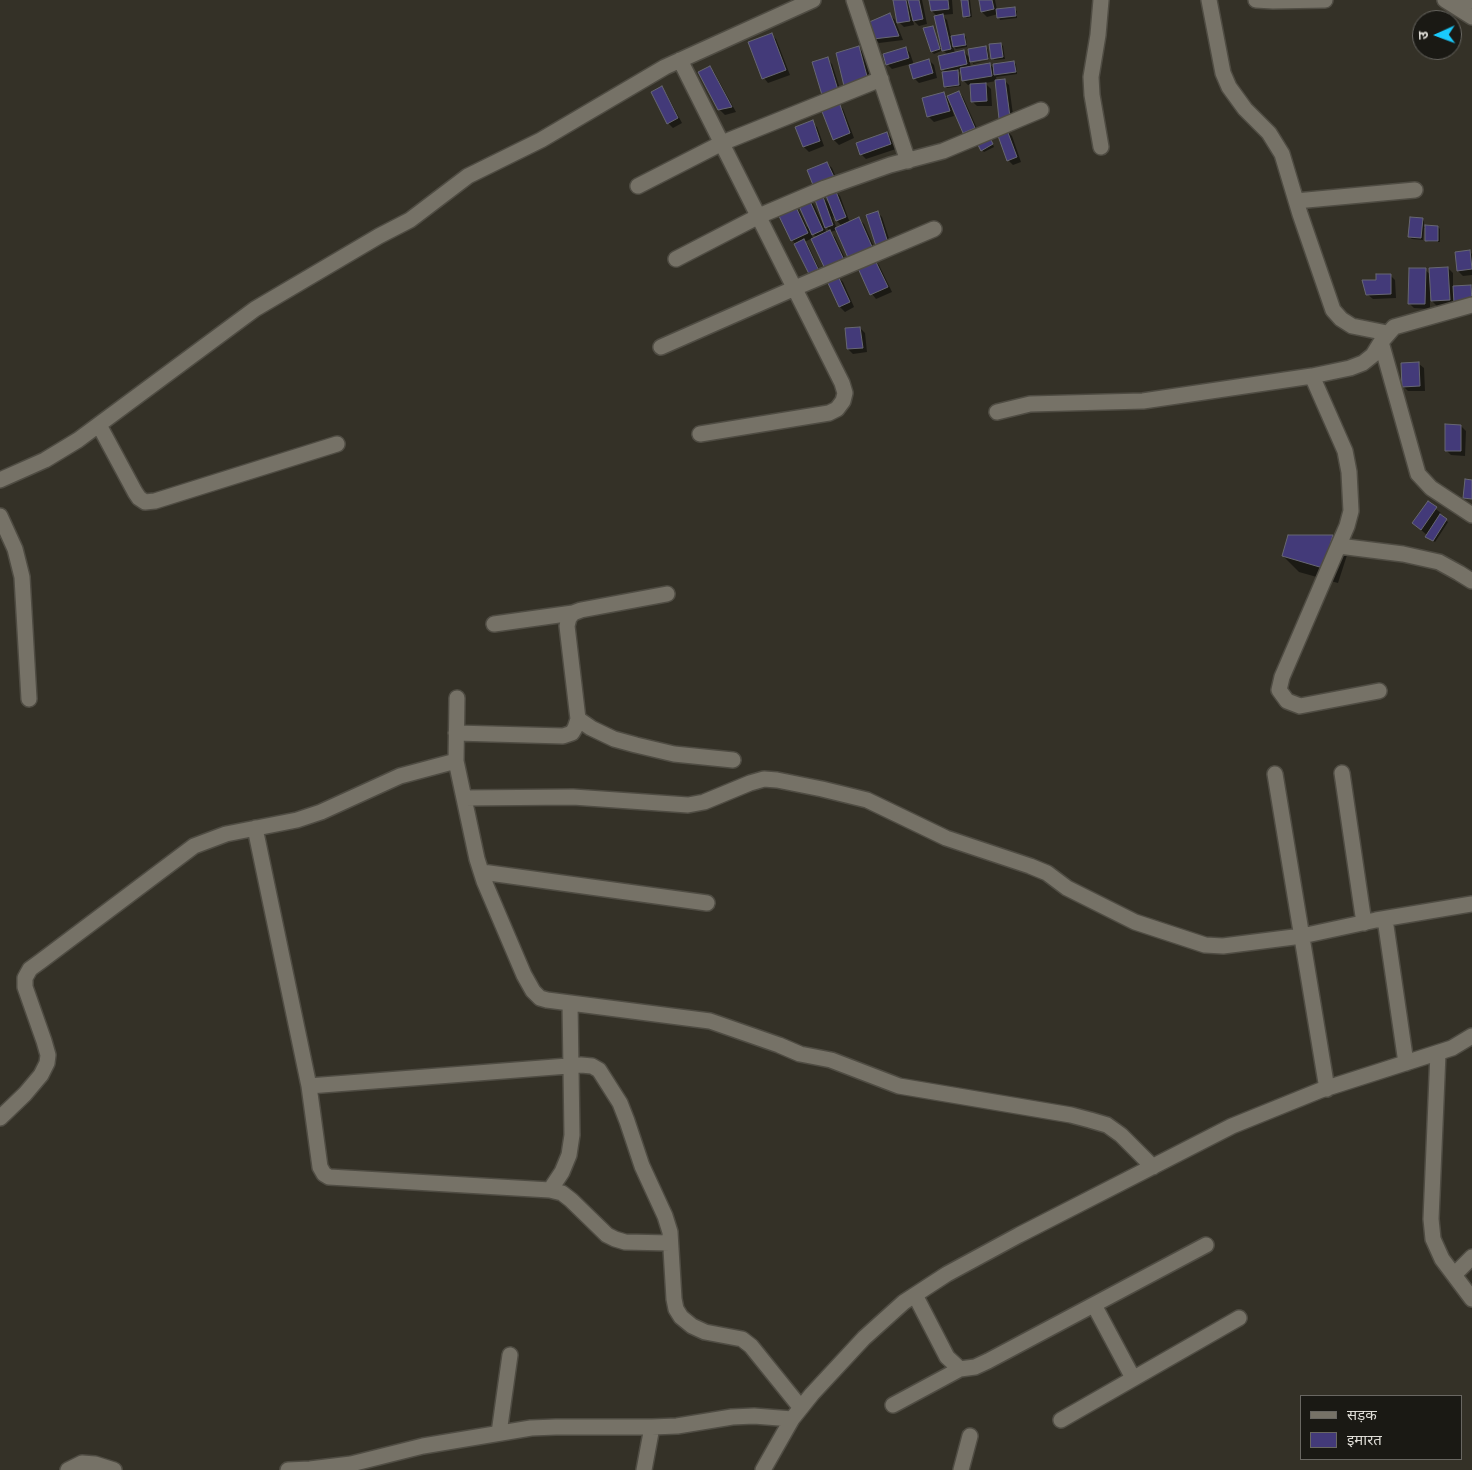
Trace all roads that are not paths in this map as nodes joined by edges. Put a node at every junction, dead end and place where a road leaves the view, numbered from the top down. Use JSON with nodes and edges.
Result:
{"nodes":[{"id":1,"x":813,"y":0,"type":"edge"},
{"id":2,"x":854,"y":0,"type":"edge"},
{"id":3,"x":1101,"y":0,"type":"edge"},
{"id":4,"x":1209,"y":0,"type":"edge"},
{"id":5,"x":1256,"y":0,"type":"edge"},
{"id":6,"x":1325,"y":0,"type":"edge"},
{"id":7,"x":1449,"y":2,"type":"edge"},
{"id":8,"x":1472,"y":2,"type":"edge"},
{"id":9,"x":1472,"y":18,"type":"edge"},
{"id":10,"x":680,"y":60,"type":"junction"},
{"id":11,"x":880,"y":79,"type":"junction"},
{"id":12,"x":1041,"y":110,"type":"dead end"},
{"id":13,"x":722,"y":143,"type":"junction"},
{"id":14,"x":1101,"y":147,"type":"dead end"},
{"id":15,"x":908,"y":161,"type":"junction"},
{"id":16,"x":638,"y":186,"type":"dead end"},
{"id":17,"x":1415,"y":190,"type":"dead end"},
{"id":18,"x":1296,"y":201,"type":"junction"},
{"id":19,"x":759,"y":216,"type":"junction"},
{"id":20,"x":934,"y":229,"type":"dead end"},
{"id":21,"x":676,"y":259,"type":"dead end"},
{"id":22,"x":795,"y":288,"type":"junction"},
{"id":23,"x":1472,"y":305,"type":"edge"},
{"id":24,"x":1384,"y":338,"type":"junction"},
{"id":25,"x":661,"y":347,"type":"dead end"},
{"id":26,"x":1312,"y":376,"type":"junction"},
{"id":27,"x":997,"y":412,"type":"dead end"},
{"id":28,"x":99,"y":425,"type":"junction"},
{"id":29,"x":700,"y":434,"type":"dead end"},
{"id":30,"x":337,"y":444,"type":"dead end"},
{"id":31,"x":0,"y":480,"type":"edge"},
{"id":32,"x":1472,"y":515,"type":"edge"},
{"id":33,"x":0,"y":516,"type":"edge"},
{"id":34,"x":1339,"y":546,"type":"junction"},
{"id":35,"x":1472,"y":581,"type":"edge"},
{"id":36,"x":667,"y":594,"type":"dead end"},
{"id":37,"x":573,"y":613,"type":"junction"},
{"id":38,"x":494,"y":624,"type":"dead end"},
{"id":39,"x":1379,"y":691,"type":"dead end"},
{"id":40,"x":457,"y":698,"type":"dead end"},
{"id":41,"x":29,"y":699,"type":"dead end"},
{"id":42,"x":578,"y":719,"type":"junction"},
{"id":43,"x":456,"y":733,"type":"junction"},
{"id":44,"x":734,"y":760,"type":"dead end"},
{"id":45,"x":456,"y":761,"type":"junction"},
{"id":46,"x":1342,"y":773,"type":"dead end"},
{"id":47,"x":1275,"y":774,"type":"dead end"},
{"id":48,"x":464,"y":798,"type":"junction"},
{"id":49,"x":255,"y":828,"type":"junction"},
{"id":50,"x":482,"y":872,"type":"junction"},
{"id":51,"x":707,"y":903,"type":"dead end"},
{"id":52,"x":1472,"y":904,"type":"edge"},
{"id":53,"x":1385,"y":919,"type":"junction"},
{"id":54,"x":1364,"y":923,"type":"junction"},
{"id":55,"x":1302,"y":936,"type":"junction"},
{"id":56,"x":570,"y":1004,"type":"junction"},
{"id":57,"x":1472,"y":1036,"type":"edge"},
{"id":58,"x":1438,"y":1053,"type":"junction"},
{"id":59,"x":1406,"y":1063,"type":"junction"},
{"id":60,"x":572,"y":1066,"type":"junction"},
{"id":61,"x":309,"y":1086,"type":"junction"},
{"id":62,"x":1327,"y":1088,"type":"junction"},
{"id":63,"x":0,"y":1118,"type":"edge"},
{"id":64,"x":1153,"y":1166,"type":"junction"},
{"id":65,"x":550,"y":1190,"type":"junction"},
{"id":66,"x":670,"y":1243,"type":"junction"},
{"id":67,"x":1206,"y":1245,"type":"dead end"},
{"id":68,"x":1472,"y":1257,"type":"edge"},
{"id":69,"x":1454,"y":1275,"type":"junction"},
{"id":70,"x":915,"y":1295,"type":"junction"},
{"id":71,"x":1472,"y":1299,"type":"edge"},
{"id":72,"x":1094,"y":1304,"type":"junction"},
{"id":73,"x":1239,"y":1318,"type":"dead end"},
{"id":74,"x":510,"y":1355,"type":"dead end"},
{"id":75,"x":960,"y":1370,"type":"junction"},
{"id":76,"x":1133,"y":1378,"type":"junction"},
{"id":77,"x":893,"y":1405,"type":"dead end"},
{"id":78,"x":797,"y":1414,"type":"junction"},
{"id":79,"x":1061,"y":1420,"type":"dead end"},
{"id":80,"x":652,"y":1427,"type":"junction"},
{"id":81,"x":498,"y":1433,"type":"junction"},
{"id":82,"x":970,"y":1436,"type":"dead end"},
{"id":83,"x":68,"y":1470,"type":"edge"},
{"id":84,"x":114,"y":1470,"type":"edge"},
{"id":85,"x":288,"y":1470,"type":"edge"},
{"id":86,"x":310,"y":1470,"type":"edge"},
{"id":87,"x":644,"y":1470,"type":"edge"},
{"id":88,"x":762,"y":1470,"type":"edge"},
{"id":89,"x":961,"y":1470,"type":"edge"}],
"edges":[{"from":1,"to":10,"type":"street"},
{"from":2,"to":11,"type":"street"},
{"from":3,"to":14,"type":"street"},
{"from":4,"to":18,"type":"street"},
{"from":5,"to":6,"type":"street"},
{"from":7,"to":8,"type":"street"},
{"from":7,"to":9,"type":"street"},
{"from":10,"to":13,"type":"street"},
{"from":10,"to":28,"type":"street"},
{"from":11,"to":13,"type":"street"},
{"from":11,"to":15,"type":"street"},
{"from":12,"to":15,"type":"street"},
{"from":13,"to":16,"type":"street"},
{"from":13,"to":19,"type":"street"},
{"from":15,"to":19,"type":"street"},
{"from":17,"to":18,"type":"street"},
{"from":18,"to":24,"type":"street"},
{"from":19,"to":21,"type":"street"},
{"from":19,"to":22,"type":"street"},
{"from":20,"to":22,"type":"street"},
{"from":22,"to":25,"type":"street"},
{"from":22,"to":29,"type":"street"},
{"from":23,"to":24,"type":"street"},
{"from":24,"to":26,"type":"street"},
{"from":24,"to":32,"type":"street"},
{"from":26,"to":27,"type":"street"},
{"from":26,"to":34,"type":"street"},
{"from":28,"to":30,"type":"street"},
{"from":28,"to":31,"type":"street"},
{"from":33,"to":41,"type":"street"},
{"from":34,"to":35,"type":"street"},
{"from":34,"to":39,"type":"street"},
{"from":36,"to":37,"type":"street"},
{"from":37,"to":38,"type":"street"},
{"from":37,"to":42,"type":"street"},
{"from":40,"to":43,"type":"street"},
{"from":42,"to":43,"type":"street"},
{"from":42,"to":44,"type":"street"},
{"from":43,"to":45,"type":"street"},
{"from":45,"to":48,"type":"street"},
{"from":45,"to":49,"type":"street"},
{"from":46,"to":54,"type":"street"},
{"from":47,"to":55,"type":"street"},
{"from":48,"to":50,"type":"street"},
{"from":48,"to":55,"type":"street"},
{"from":49,"to":61,"type":"street"},
{"from":49,"to":63,"type":"street"},
{"from":50,"to":51,"type":"street"},
{"from":50,"to":56,"type":"street"},
{"from":52,"to":53,"type":"street"},
{"from":53,"to":54,"type":"street"},
{"from":53,"to":59,"type":"street"},
{"from":54,"to":55,"type":"street"},
{"from":55,"to":62,"type":"street"},
{"from":56,"to":60,"type":"street"},
{"from":56,"to":64,"type":"street"},
{"from":57,"to":58,"type":"street"},
{"from":58,"to":59,"type":"street"},
{"from":58,"to":69,"type":"street"},
{"from":59,"to":62,"type":"street"},
{"from":60,"to":61,"type":"street"},
{"from":60,"to":65,"type":"street"},
{"from":60,"to":66,"type":"street"},
{"from":61,"to":65,"type":"street"},
{"from":62,"to":64,"type":"street"},
{"from":64,"to":70,"type":"street"},
{"from":65,"to":66,"type":"street"},
{"from":66,"to":78,"type":"street"},
{"from":67,"to":72,"type":"street"},
{"from":68,"to":69,"type":"street"},
{"from":69,"to":71,"type":"street"},
{"from":70,"to":75,"type":"street"},
{"from":70,"to":78,"type":"street"},
{"from":72,"to":75,"type":"street"},
{"from":72,"to":76,"type":"street"},
{"from":73,"to":76,"type":"street"},
{"from":74,"to":81,"type":"street"},
{"from":75,"to":77,"type":"street"},
{"from":76,"to":79,"type":"street"},
{"from":78,"to":80,"type":"street"},
{"from":78,"to":88,"type":"street"},
{"from":80,"to":81,"type":"street"},
{"from":80,"to":87,"type":"street"},
{"from":81,"to":86,"type":"street"},
{"from":82,"to":89,"type":"street"},
{"from":83,"to":84,"type":"street"},
{"from":85,"to":86,"type":"street"}]}
